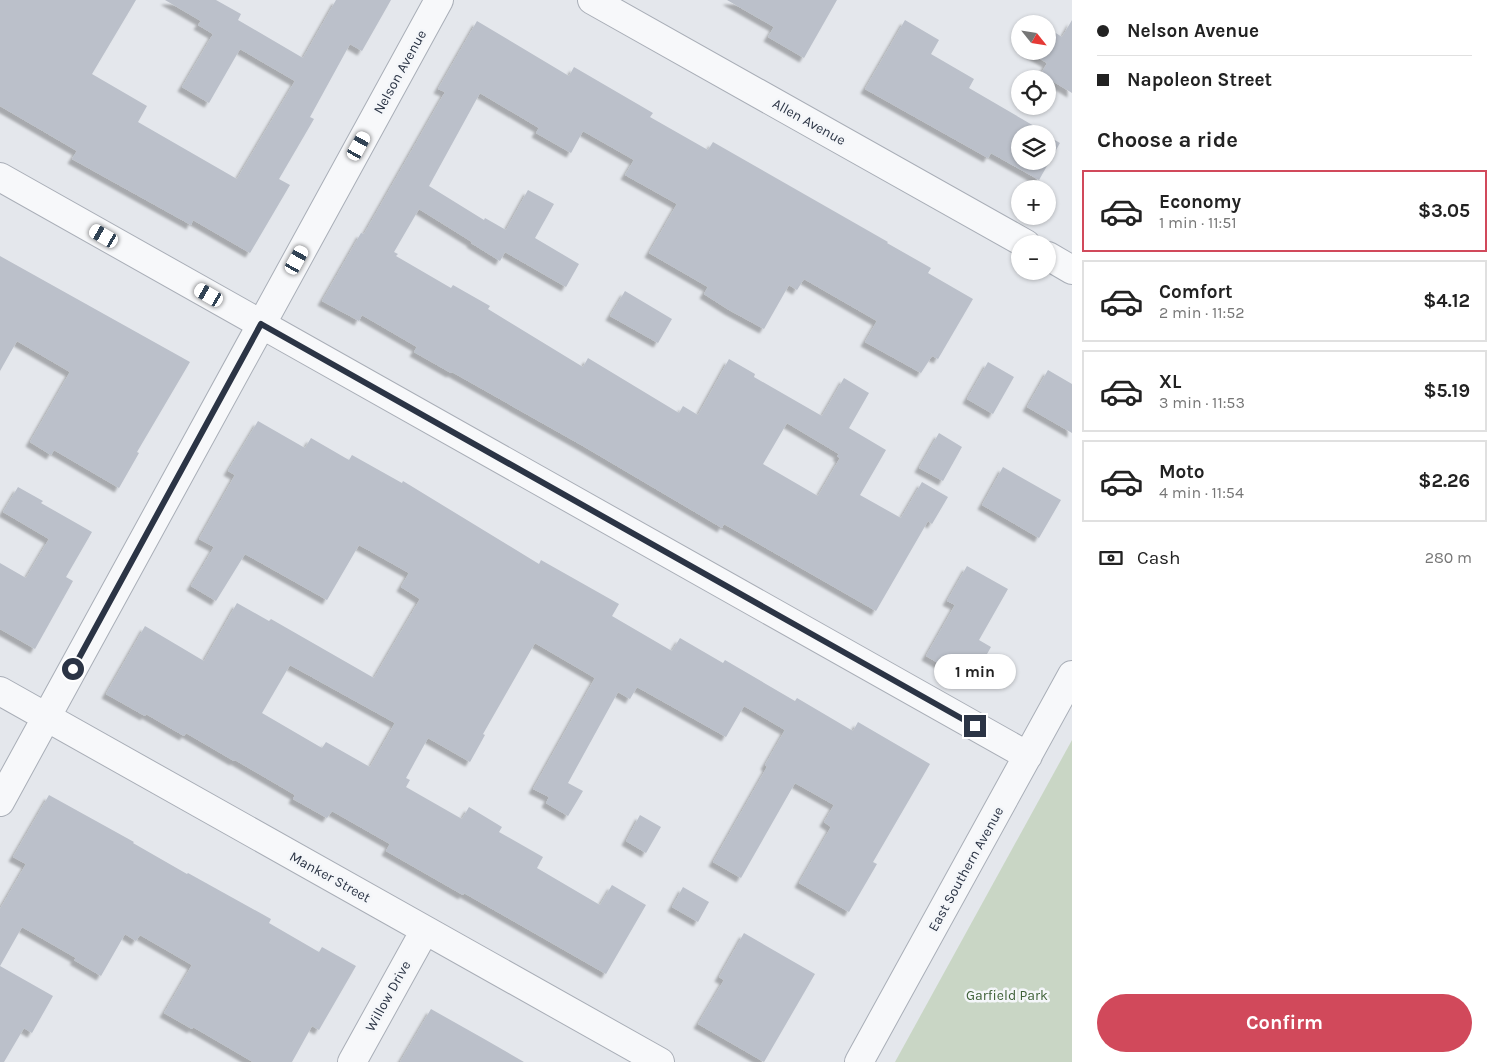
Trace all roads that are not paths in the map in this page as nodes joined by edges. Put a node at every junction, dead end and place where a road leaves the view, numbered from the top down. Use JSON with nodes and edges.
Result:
{"nodes":[{"id":1,"x":439,"y":0,"type":"edge"},
{"id":2,"x":592,"y":0,"type":"edge"},
{"id":3,"x":0,"y":177,"type":"edge"},
{"id":4,"x":1011,"y":236,"type":"edge"},
{"id":5,"x":1056,"y":261,"type":"edge"},
{"id":6,"x":1072,"y":270,"type":"edge"},
{"id":7,"x":261,"y":324,"type":"junction"},
{"id":8,"x":1072,"y":675,"type":"edge"},
{"id":9,"x":0,"y":691,"type":"edge"},
{"id":10,"x":46,"y":717,"type":"junction"},
{"id":11,"x":1028,"y":756,"type":"junction"},
{"id":12,"x":0,"y":802,"type":"edge"},
{"id":13,"x":425,"y":930,"type":"junction"},
{"id":14,"x":352,"y":1062,"type":"edge"},
{"id":15,"x":660,"y":1062,"type":"edge"},
{"id":16,"x":859,"y":1062,"type":"edge"}],
"edges":[{"from":1,"to":7,"type":"street","name":"Nelson Avenue"},
{"from":2,"to":4,"type":"street","name":"Allen Avenue"},
{"from":3,"to":7,"type":"street"},
{"from":5,"to":6,"type":"street"},
{"from":7,"to":10,"type":"street","name":"Nelson Avenue"},
{"from":7,"to":11,"type":"street"},
{"from":8,"to":11,"type":"street","name":"East Southern Avenue"},
{"from":9,"to":10,"type":"street","name":"Manker Street"},
{"from":10,"to":12,"type":"street","name":"Nelson Avenue"},
{"from":10,"to":13,"type":"street","name":"Manker Street"},
{"from":11,"to":16,"type":"street","name":"East Southern Avenue"},
{"from":13,"to":14,"type":"street","name":"Willow Drive"},
{"from":13,"to":15,"type":"street","name":"Manker Street"}]}
